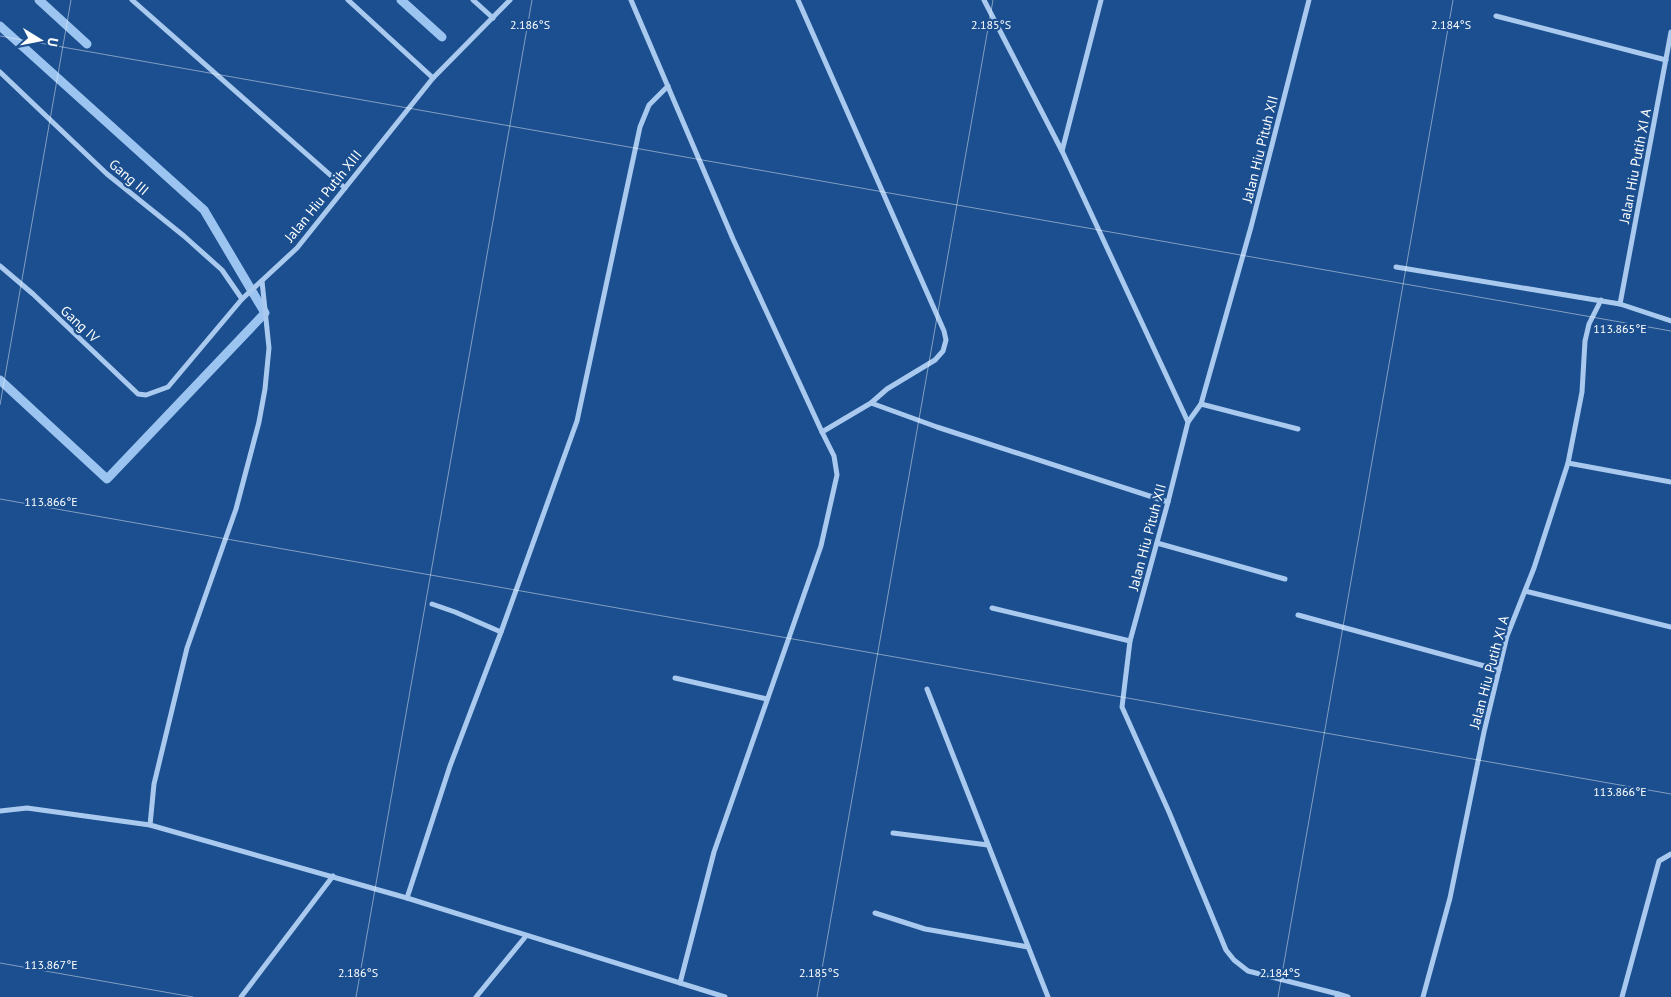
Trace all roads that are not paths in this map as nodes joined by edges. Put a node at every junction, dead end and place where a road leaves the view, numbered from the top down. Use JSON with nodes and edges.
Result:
{"nodes":[{"id":1,"x":132,"y":0,"type":"edge"},
{"id":2,"x":348,"y":0,"type":"edge"},
{"id":3,"x":473,"y":0,"type":"edge"},
{"id":4,"x":510,"y":0,"type":"edge"},
{"id":5,"x":631,"y":0,"type":"edge"},
{"id":6,"x":798,"y":0,"type":"edge"},
{"id":7,"x":984,"y":0,"type":"edge"},
{"id":8,"x":1101,"y":0,"type":"edge"},
{"id":9,"x":1309,"y":0,"type":"edge"},
{"id":10,"x":1496,"y":16,"type":"dead end"},
{"id":11,"x":493,"y":18,"type":"junction"},
{"id":12,"x":1671,"y":32,"type":"edge"},
{"id":13,"x":1666,"y":60,"type":"junction"},
{"id":14,"x":0,"y":72,"type":"edge"},
{"id":15,"x":433,"y":78,"type":"junction"},
{"id":16,"x":668,"y":86,"type":"junction"},
{"id":17,"x":1062,"y":151,"type":"junction"},
{"id":18,"x":345,"y":188,"type":"junction"},
{"id":19,"x":0,"y":266,"type":"edge"},
{"id":20,"x":1396,"y":267,"type":"dead end"},
{"id":21,"x":262,"y":281,"type":"junction"},
{"id":22,"x":242,"y":299,"type":"junction"},
{"id":23,"x":1601,"y":300,"type":"junction"},
{"id":24,"x":1620,"y":304,"type":"junction"},
{"id":25,"x":1671,"y":321,"type":"edge"},
{"id":26,"x":146,"y":395,"type":"joint"},
{"id":27,"x":871,"y":403,"type":"junction"},
{"id":28,"x":1201,"y":404,"type":"junction"},
{"id":29,"x":1188,"y":422,"type":"junction"},
{"id":30,"x":1298,"y":429,"type":"dead end"},
{"id":31,"x":822,"y":432,"type":"junction"},
{"id":32,"x":1568,"y":463,"type":"junction"},
{"id":33,"x":1671,"y":482,"type":"edge"},
{"id":34,"x":1168,"y":502,"type":"junction"},
{"id":35,"x":1157,"y":543,"type":"junction"},
{"id":36,"x":1285,"y":579,"type":"dead end"},
{"id":37,"x":1525,"y":591,"type":"junction"},
{"id":38,"x":432,"y":604,"type":"dead end"},
{"id":39,"x":992,"y":608,"type":"dead end"},
{"id":40,"x":1298,"y":615,"type":"dead end"},
{"id":41,"x":1671,"y":627,"type":"edge"},
{"id":42,"x":501,"y":632,"type":"junction"},
{"id":43,"x":1130,"y":641,"type":"junction"},
{"id":44,"x":1499,"y":670,"type":"junction"},
{"id":45,"x":675,"y":678,"type":"dead end"},
{"id":46,"x":927,"y":689,"type":"dead end"},
{"id":47,"x":767,"y":699,"type":"junction"},
{"id":48,"x":0,"y":811,"type":"edge"},
{"id":49,"x":150,"y":825,"type":"junction"},
{"id":50,"x":893,"y":833,"type":"dead end"},
{"id":51,"x":988,"y":845,"type":"junction"},
{"id":52,"x":1671,"y":854,"type":"edge"},
{"id":53,"x":333,"y":876,"type":"junction"},
{"id":54,"x":407,"y":898,"type":"junction"},
{"id":55,"x":875,"y":913,"type":"dead end"},
{"id":56,"x":526,"y":936,"type":"junction"},
{"id":57,"x":1028,"y":947,"type":"junction"},
{"id":58,"x":680,"y":983,"type":"junction"},
{"id":59,"x":1337,"y":996,"type":"edge"},
{"id":60,"x":240,"y":997,"type":"edge"},
{"id":61,"x":476,"y":997,"type":"edge"},
{"id":62,"x":725,"y":997,"type":"edge"},
{"id":63,"x":1048,"y":997,"type":"edge"},
{"id":64,"x":1348,"y":997,"type":"edge"},
{"id":65,"x":1423,"y":997,"type":"edge"},
{"id":66,"x":1622,"y":997,"type":"edge"}],
"edges":[{"from":1,"to":18,"type":"street"},
{"from":2,"to":15,"type":"street"},
{"from":3,"to":11,"type":"street"},
{"from":4,"to":11,"type":"street","name":"Jalan Hiu Putih XIII"},
{"from":5,"to":16,"type":"street"},
{"from":6,"to":27,"type":"street"},
{"from":7,"to":17,"type":"street"},
{"from":8,"to":17,"type":"street"},
{"from":9,"to":28,"type":"street","name":"Jalan Hiu Pituh XII"},
{"from":10,"to":13,"type":"street"},
{"from":11,"to":15,"type":"street","name":"Jalan Hiu Putih XIII"},
{"from":12,"to":13,"type":"street","name":"Jalan Hiu Putih XI A"},
{"from":13,"to":24,"type":"street","name":"Jalan Hiu Putih XI A"},
{"from":14,"to":22,"type":"street","name":"Gang III"},
{"from":15,"to":18,"type":"street","name":"Jalan Hiu Putih XIII"},
{"from":16,"to":31,"type":"street"},
{"from":16,"to":42,"type":"street"},
{"from":17,"to":29,"type":"street"},
{"from":18,"to":21,"type":"street","name":"Jalan Hiu Putih XIII"},
{"from":19,"to":26,"type":"street","name":"Gang IV"},
{"from":20,"to":23,"type":"street"},
{"from":21,"to":22,"type":"street","name":"Jalan Hiu Putih XIII"},
{"from":21,"to":49,"type":"street"},
{"from":22,"to":26,"type":"street","name":"Jalan Hiu Putih XIII"},
{"from":23,"to":24,"type":"street"},
{"from":23,"to":32,"type":"street","name":"Jalan Hiu Putih XI A"},
{"from":24,"to":25,"type":"street"},
{"from":27,"to":31,"type":"street"},
{"from":27,"to":34,"type":"street"},
{"from":28,"to":29,"type":"street","name":"Jalan Hiu Pituh XII"},
{"from":28,"to":30,"type":"street"},
{"from":29,"to":34,"type":"street","name":"Jalan Hiu Pituh XII"},
{"from":31,"to":47,"type":"street"},
{"from":32,"to":33,"type":"street"},
{"from":32,"to":37,"type":"street","name":"Jalan Hiu Putih XI A"},
{"from":34,"to":35,"type":"street","name":"Jalan Hiu Pituh XII"},
{"from":35,"to":36,"type":"street"},
{"from":35,"to":43,"type":"street","name":"Jalan Hiu Pituh XII"},
{"from":37,"to":41,"type":"street"},
{"from":37,"to":44,"type":"street","name":"Jalan Hiu Putih XI A"},
{"from":38,"to":42,"type":"street"},
{"from":39,"to":43,"type":"street"},
{"from":40,"to":44,"type":"street"},
{"from":42,"to":54,"type":"street"},
{"from":43,"to":59,"type":"street","name":"Jalan Hiu Pituh XII"},
{"from":44,"to":65,"type":"street","name":"Jalan Hiu Putih XI A"},
{"from":45,"to":47,"type":"street"},
{"from":46,"to":51,"type":"street"},
{"from":47,"to":58,"type":"street"},
{"from":48,"to":49,"type":"street"},
{"from":49,"to":53,"type":"street"},
{"from":50,"to":51,"type":"street"},
{"from":51,"to":57,"type":"street"},
{"from":52,"to":66,"type":"street"},
{"from":53,"to":54,"type":"street"},
{"from":53,"to":60,"type":"street"},
{"from":54,"to":56,"type":"street"},
{"from":55,"to":57,"type":"street"},
{"from":56,"to":58,"type":"street"},
{"from":56,"to":61,"type":"street"},
{"from":57,"to":63,"type":"street"},
{"from":58,"to":62,"type":"street"},
{"from":59,"to":64,"type":"street","name":"Jalan Hiu Pituh XII"}]}
